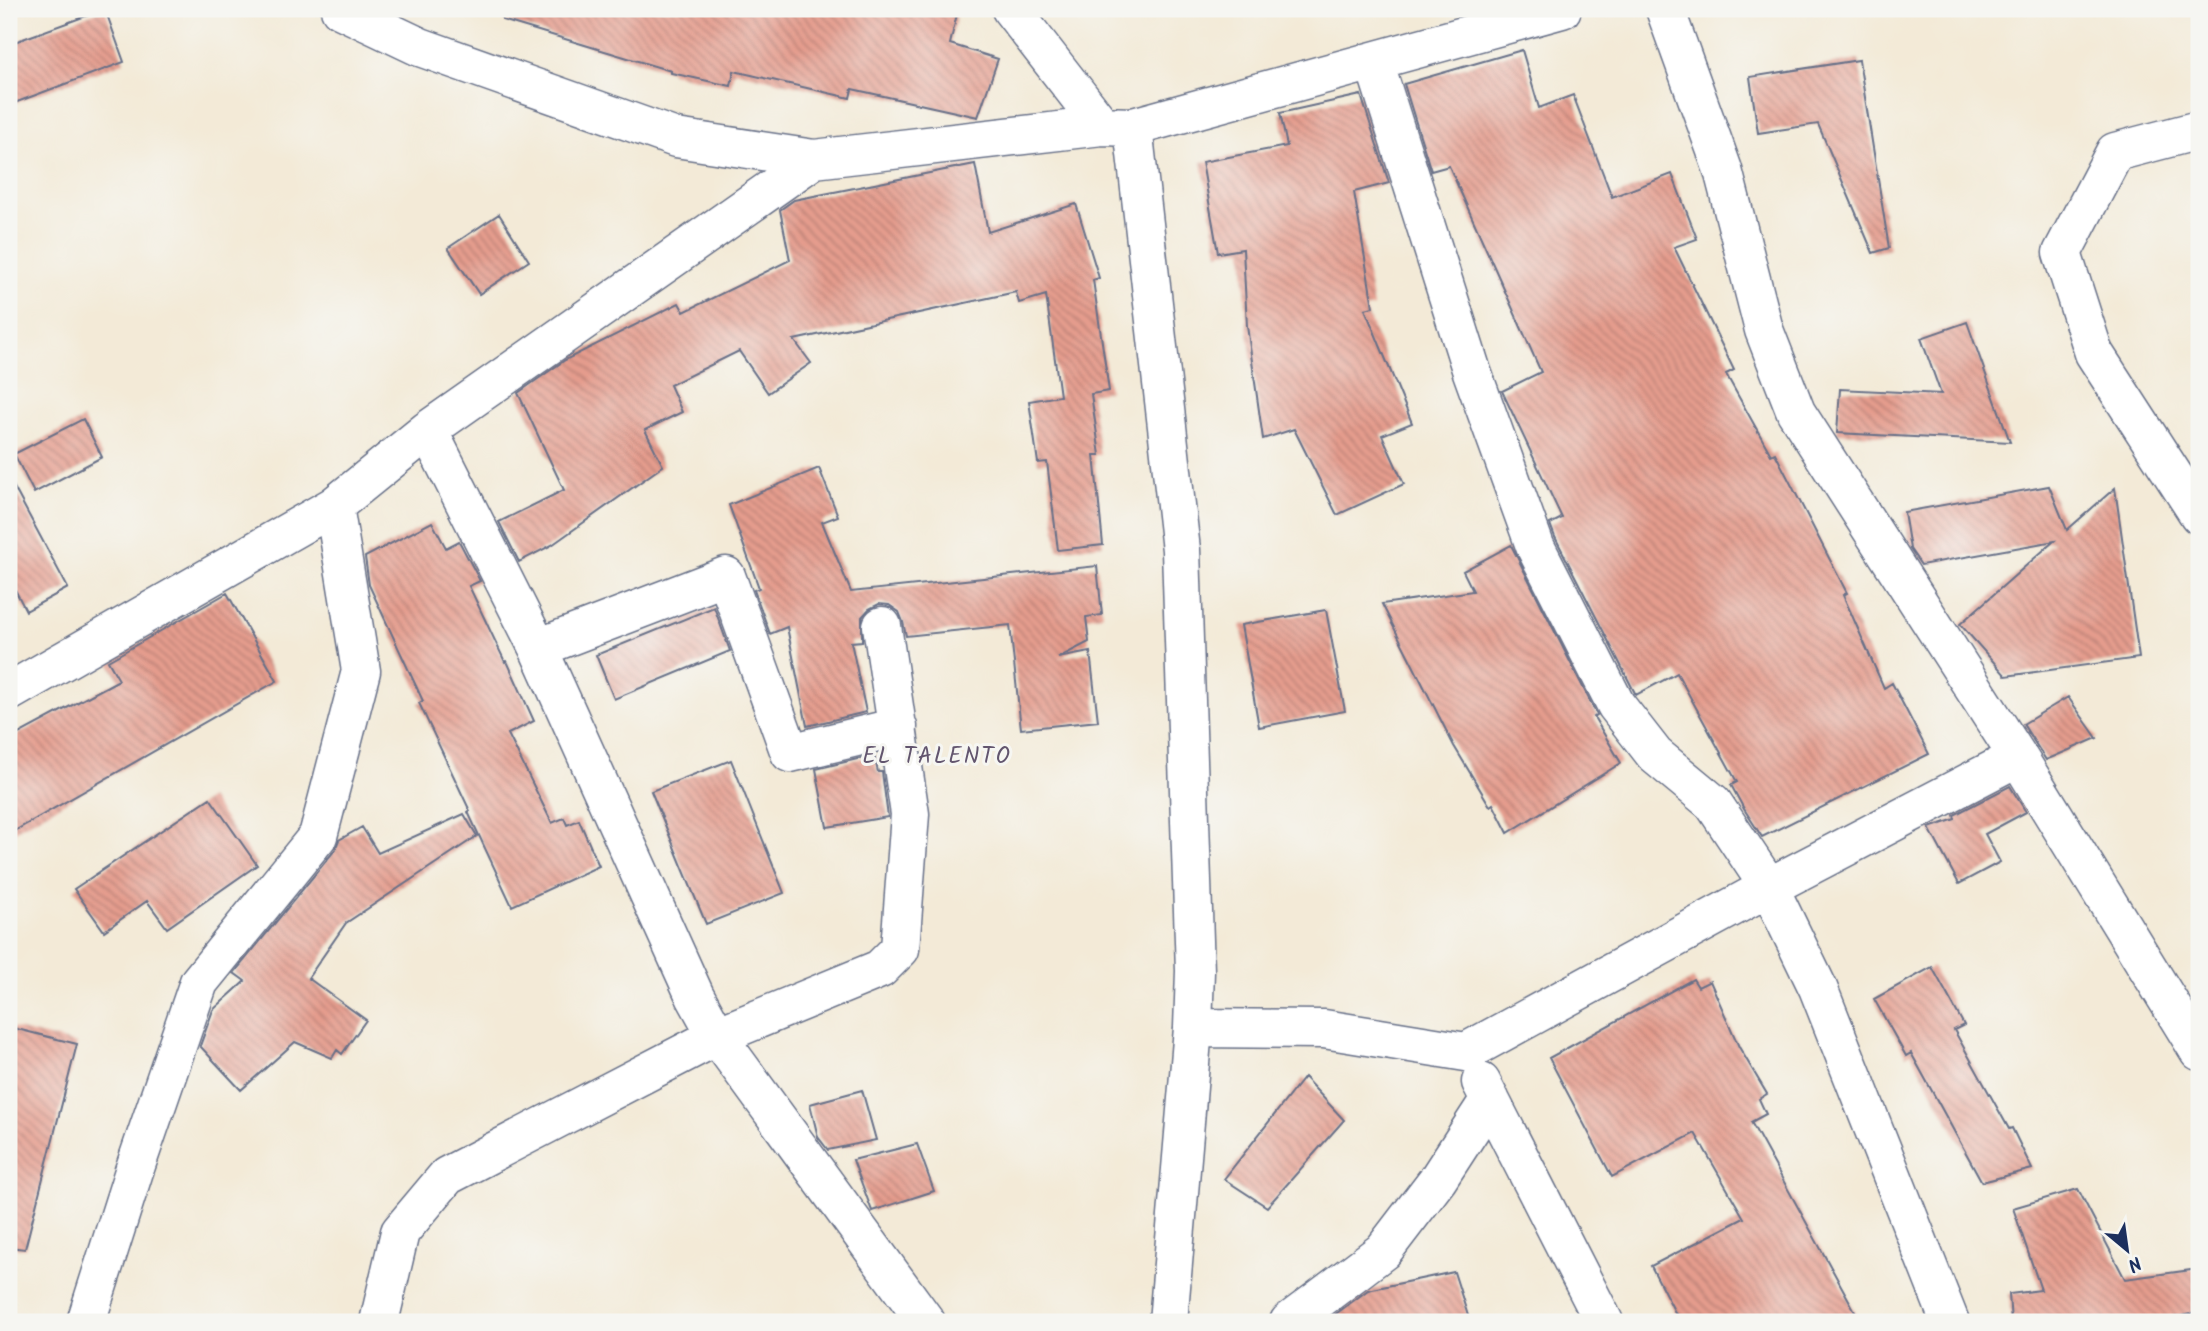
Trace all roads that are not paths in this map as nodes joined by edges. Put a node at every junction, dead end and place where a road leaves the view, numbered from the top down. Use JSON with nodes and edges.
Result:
{"nodes":[{"id":1,"x":340,"y":9,"type":"edge"},
{"id":2,"x":1011,"y":9,"type":"edge"},
{"id":3,"x":1562,"y":9,"type":"edge"},
{"id":4,"x":1665,"y":9,"type":"edge"},
{"id":5,"x":1457,"y":22,"type":"edge"},
{"id":6,"x":1374,"y":62,"type":"junction"},
{"id":7,"x":1118,"y":126,"type":"junction"},
{"id":8,"x":2199,"y":130,"type":"edge"},
{"id":9,"x":814,"y":159,"type":"junction"},
{"id":10,"x":428,"y":430,"type":"junction"},
{"id":11,"x":334,"y":506,"type":"junction"},
{"id":12,"x":2199,"y":515,"type":"edge"},
{"id":13,"x":882,"y":626,"type":"dead end"},
{"id":14,"x":538,"y":648,"type":"junction"},
{"id":15,"x":9,"y":692,"type":"edge"},
{"id":16,"x":898,"y":727,"type":"junction"},
{"id":17,"x":2018,"y":757,"type":"junction"},
{"id":18,"x":1769,"y":887,"type":"junction"},
{"id":19,"x":1193,"y":1028,"type":"junction"},
{"id":20,"x":717,"y":1036,"type":"junction"},
{"id":21,"x":2199,"y":1051,"type":"edge"},
{"id":22,"x":1466,"y":1052,"type":"junction"},
{"id":23,"x":1490,"y":1099,"type":"junction"},
{"id":24,"x":86,"y":1322,"type":"edge"},
{"id":25,"x":379,"y":1322,"type":"edge"},
{"id":26,"x":926,"y":1322,"type":"edge"},
{"id":27,"x":1168,"y":1322,"type":"edge"},
{"id":28,"x":1289,"y":1322,"type":"edge"},
{"id":29,"x":1604,"y":1322,"type":"edge"},
{"id":30,"x":1950,"y":1322,"type":"edge"}],
"edges":[{"from":1,"to":9,"type":"street"},
{"from":2,"to":7,"type":"street"},
{"from":3,"to":5,"type":"street"},
{"from":4,"to":17,"type":"street"},
{"from":5,"to":6,"type":"street"},
{"from":6,"to":7,"type":"street"},
{"from":6,"to":18,"type":"street"},
{"from":7,"to":9,"type":"street"},
{"from":7,"to":19,"type":"street"},
{"from":8,"to":12,"type":"street"},
{"from":9,"to":10,"type":"street"},
{"from":10,"to":11,"type":"street"},
{"from":10,"to":14,"type":"street"},
{"from":11,"to":15,"type":"street"},
{"from":11,"to":24,"type":"street"},
{"from":13,"to":16,"type":"street"},
{"from":14,"to":16,"type":"street"},
{"from":14,"to":20,"type":"street"},
{"from":16,"to":20,"type":"street"},
{"from":17,"to":18,"type":"street"},
{"from":17,"to":21,"type":"street"},
{"from":18,"to":22,"type":"street"},
{"from":18,"to":30,"type":"street"},
{"from":19,"to":22,"type":"street"},
{"from":19,"to":27,"type":"street"},
{"from":20,"to":25,"type":"street"},
{"from":20,"to":26,"type":"street"},
{"from":22,"to":23,"type":"street"},
{"from":23,"to":28,"type":"street"},
{"from":23,"to":29,"type":"street"}]}
